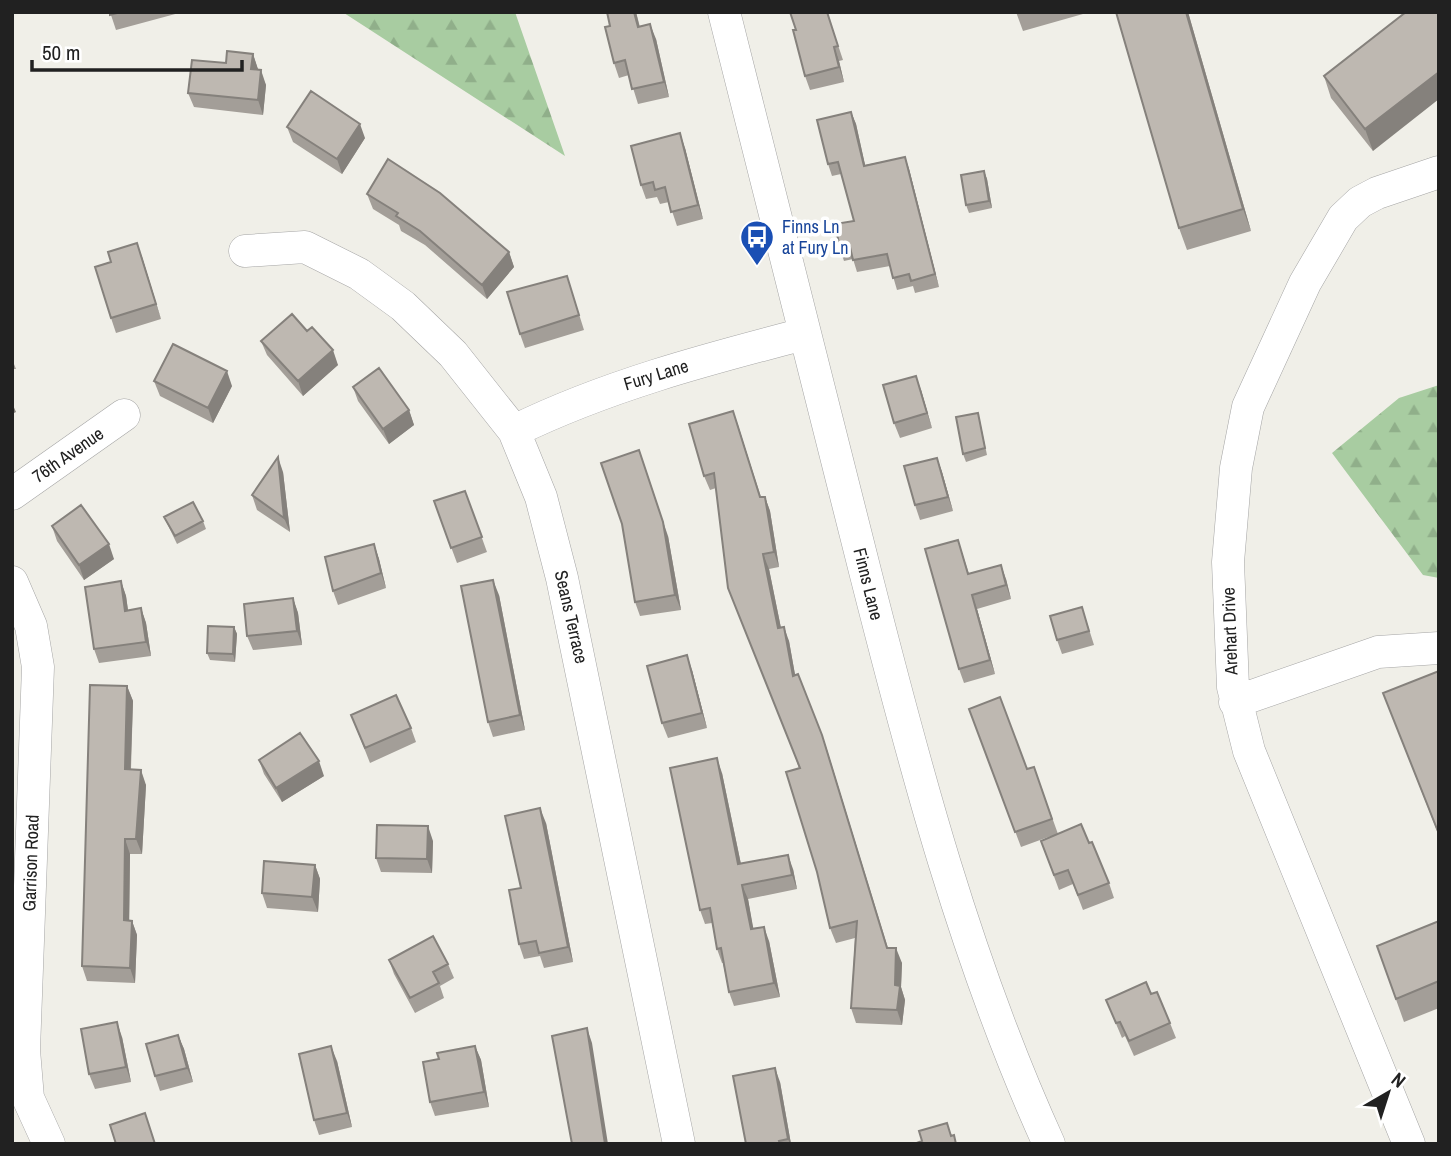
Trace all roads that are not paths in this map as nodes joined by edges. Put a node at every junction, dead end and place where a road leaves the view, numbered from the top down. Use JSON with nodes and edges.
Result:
{"nodes":[{"id":1,"x":724,"y":12,"type":"edge"},
{"id":2,"x":1439,"y":172,"type":"edge"},
{"id":3,"x":244,"y":251,"type":"dead end"},
{"id":4,"x":804,"y":334,"type":"junction"},
{"id":5,"x":124,"y":415,"type":"dead end"},
{"id":6,"x":514,"y":431,"type":"junction"},
{"id":7,"x":12,"y":494,"type":"edge"},
{"id":8,"x":12,"y":582,"type":"edge"},
{"id":9,"x":1439,"y":648,"type":"edge"},
{"id":10,"x":1235,"y":702,"type":"junction"},
{"id":11,"x":20,"y":953,"type":"edge"},
{"id":12,"x":48,"y":1144,"type":"edge"},
{"id":13,"x":679,"y":1144,"type":"edge"},
{"id":14,"x":1049,"y":1144,"type":"edge"},
{"id":15,"x":1409,"y":1144,"type":"edge"}],
"edges":[{"from":1,"to":4,"type":"street","name":"Finns Lane"},
{"from":2,"to":10,"type":"street","name":"Arehart Drive"},
{"from":3,"to":6,"type":"street","name":"Seans Terrace"},
{"from":4,"to":6,"type":"street","name":"Fury Lane"},
{"from":4,"to":14,"type":"street","name":"Finns Lane"},
{"from":5,"to":7,"type":"street","name":"76th Avenue"},
{"from":6,"to":13,"type":"street","name":"Seans Terrace"},
{"from":8,"to":11,"type":"street","name":"Garrison Road"},
{"from":9,"to":10,"type":"street"},
{"from":10,"to":15,"type":"street","name":"Arehart Drive"},
{"from":11,"to":12,"type":"street","name":"Garrison Road"}]}
